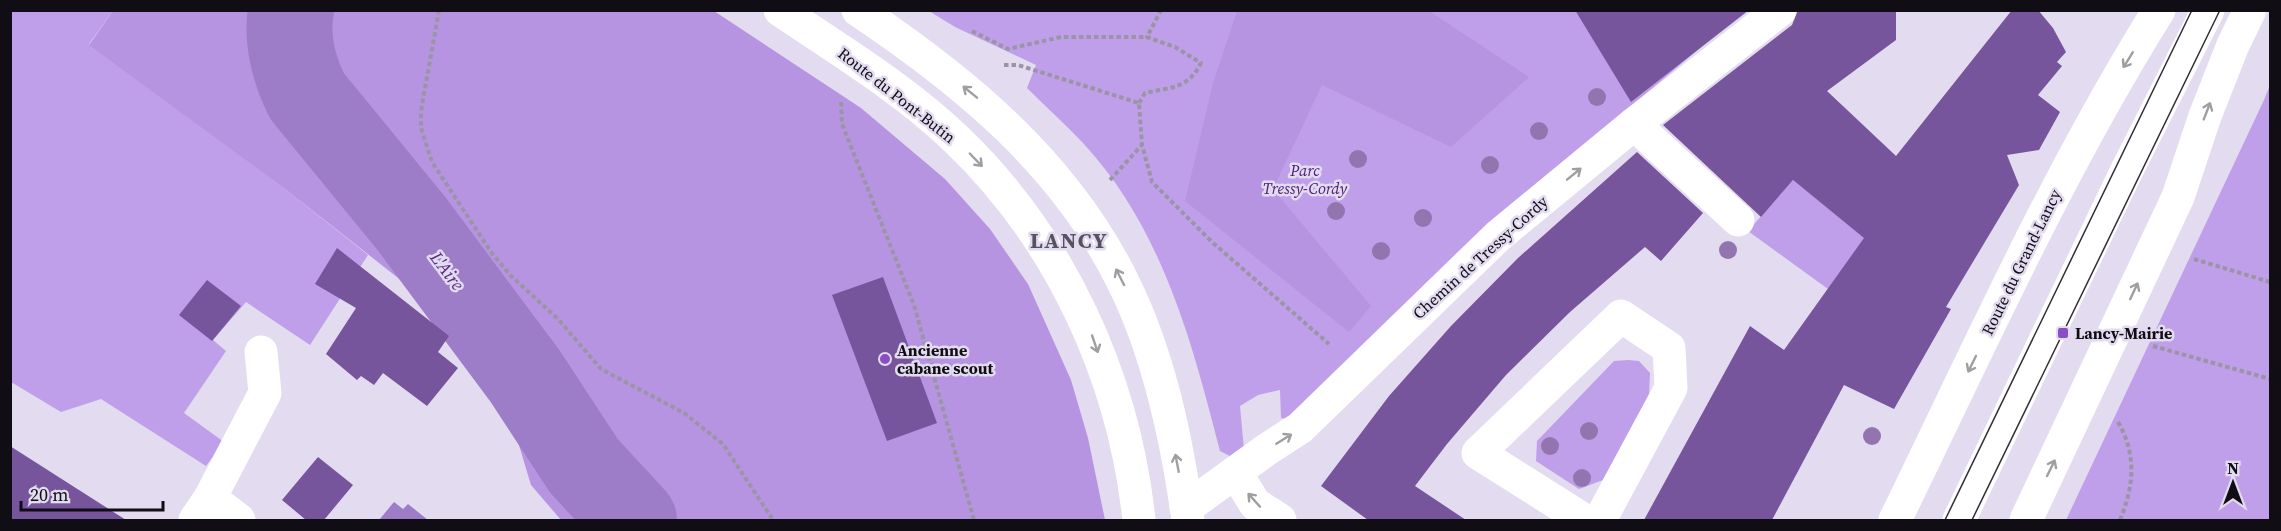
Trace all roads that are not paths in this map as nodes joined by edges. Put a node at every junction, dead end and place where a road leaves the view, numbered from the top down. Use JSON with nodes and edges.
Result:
{"nodes":[{"id":1,"x":780,"y":10,"type":"edge"},
{"id":2,"x":858,"y":10,"type":"edge"},
{"id":3,"x":1780,"y":10,"type":"edge"},
{"id":4,"x":2159,"y":10,"type":"edge"},
{"id":5,"x":2208,"y":10,"type":"edge"},
{"id":6,"x":2250,"y":10,"type":"edge"},
{"id":7,"x":1634,"y":124,"type":"junction"},
{"id":8,"x":1738,"y":220,"type":"dead end"},
{"id":9,"x":261,"y":352,"type":"dead end"},
{"id":10,"x":1236,"y":473,"type":"junction"},
{"id":11,"x":203,"y":509,"type":"edge"},
{"id":12,"x":1187,"y":514,"type":"edge"},
{"id":13,"x":239,"y":520,"type":"edge"},
{"id":14,"x":1139,"y":520,"type":"edge"},
{"id":15,"x":1280,"y":520,"type":"edge"},
{"id":16,"x":1584,"y":520,"type":"edge"},
{"id":17,"x":1600,"y":520,"type":"edge"},
{"id":18,"x":1895,"y":520,"type":"edge"},
{"id":19,"x":1959,"y":520,"type":"edge"},
{"id":20,"x":2026,"y":520,"type":"edge"}],
"edges":[{"from":1,"to":14,"type":"main road","name":"Route du Pont-Butin","one_way":true},
{"from":12,"to":2,"type":"main road","one_way":true},
{"from":3,"to":7,"type":"main road","name":"Chemin de Tressy-Cordy"},
{"from":4,"to":18,"type":"main road","name":"Route du Grand-Lancy","one_way":true},
{"from":5,"to":19,"type":"main road"},
{"from":20,"to":6,"type":"main road","one_way":true},
{"from":7,"to":8,"type":"main road"},
{"from":10,"to":7,"type":"main road","name":"Chemin de Tressy-Cordy","one_way":true},
{"from":9,"to":11,"type":"main road"},
{"from":10,"to":12,"type":"main road","name":"Chemin de Tressy-Cordy"},
{"from":15,"to":10,"type":"main road","one_way":true},
{"from":11,"to":13,"type":"main road"},
{"from":16,"to":17,"type":"main road"}]}
